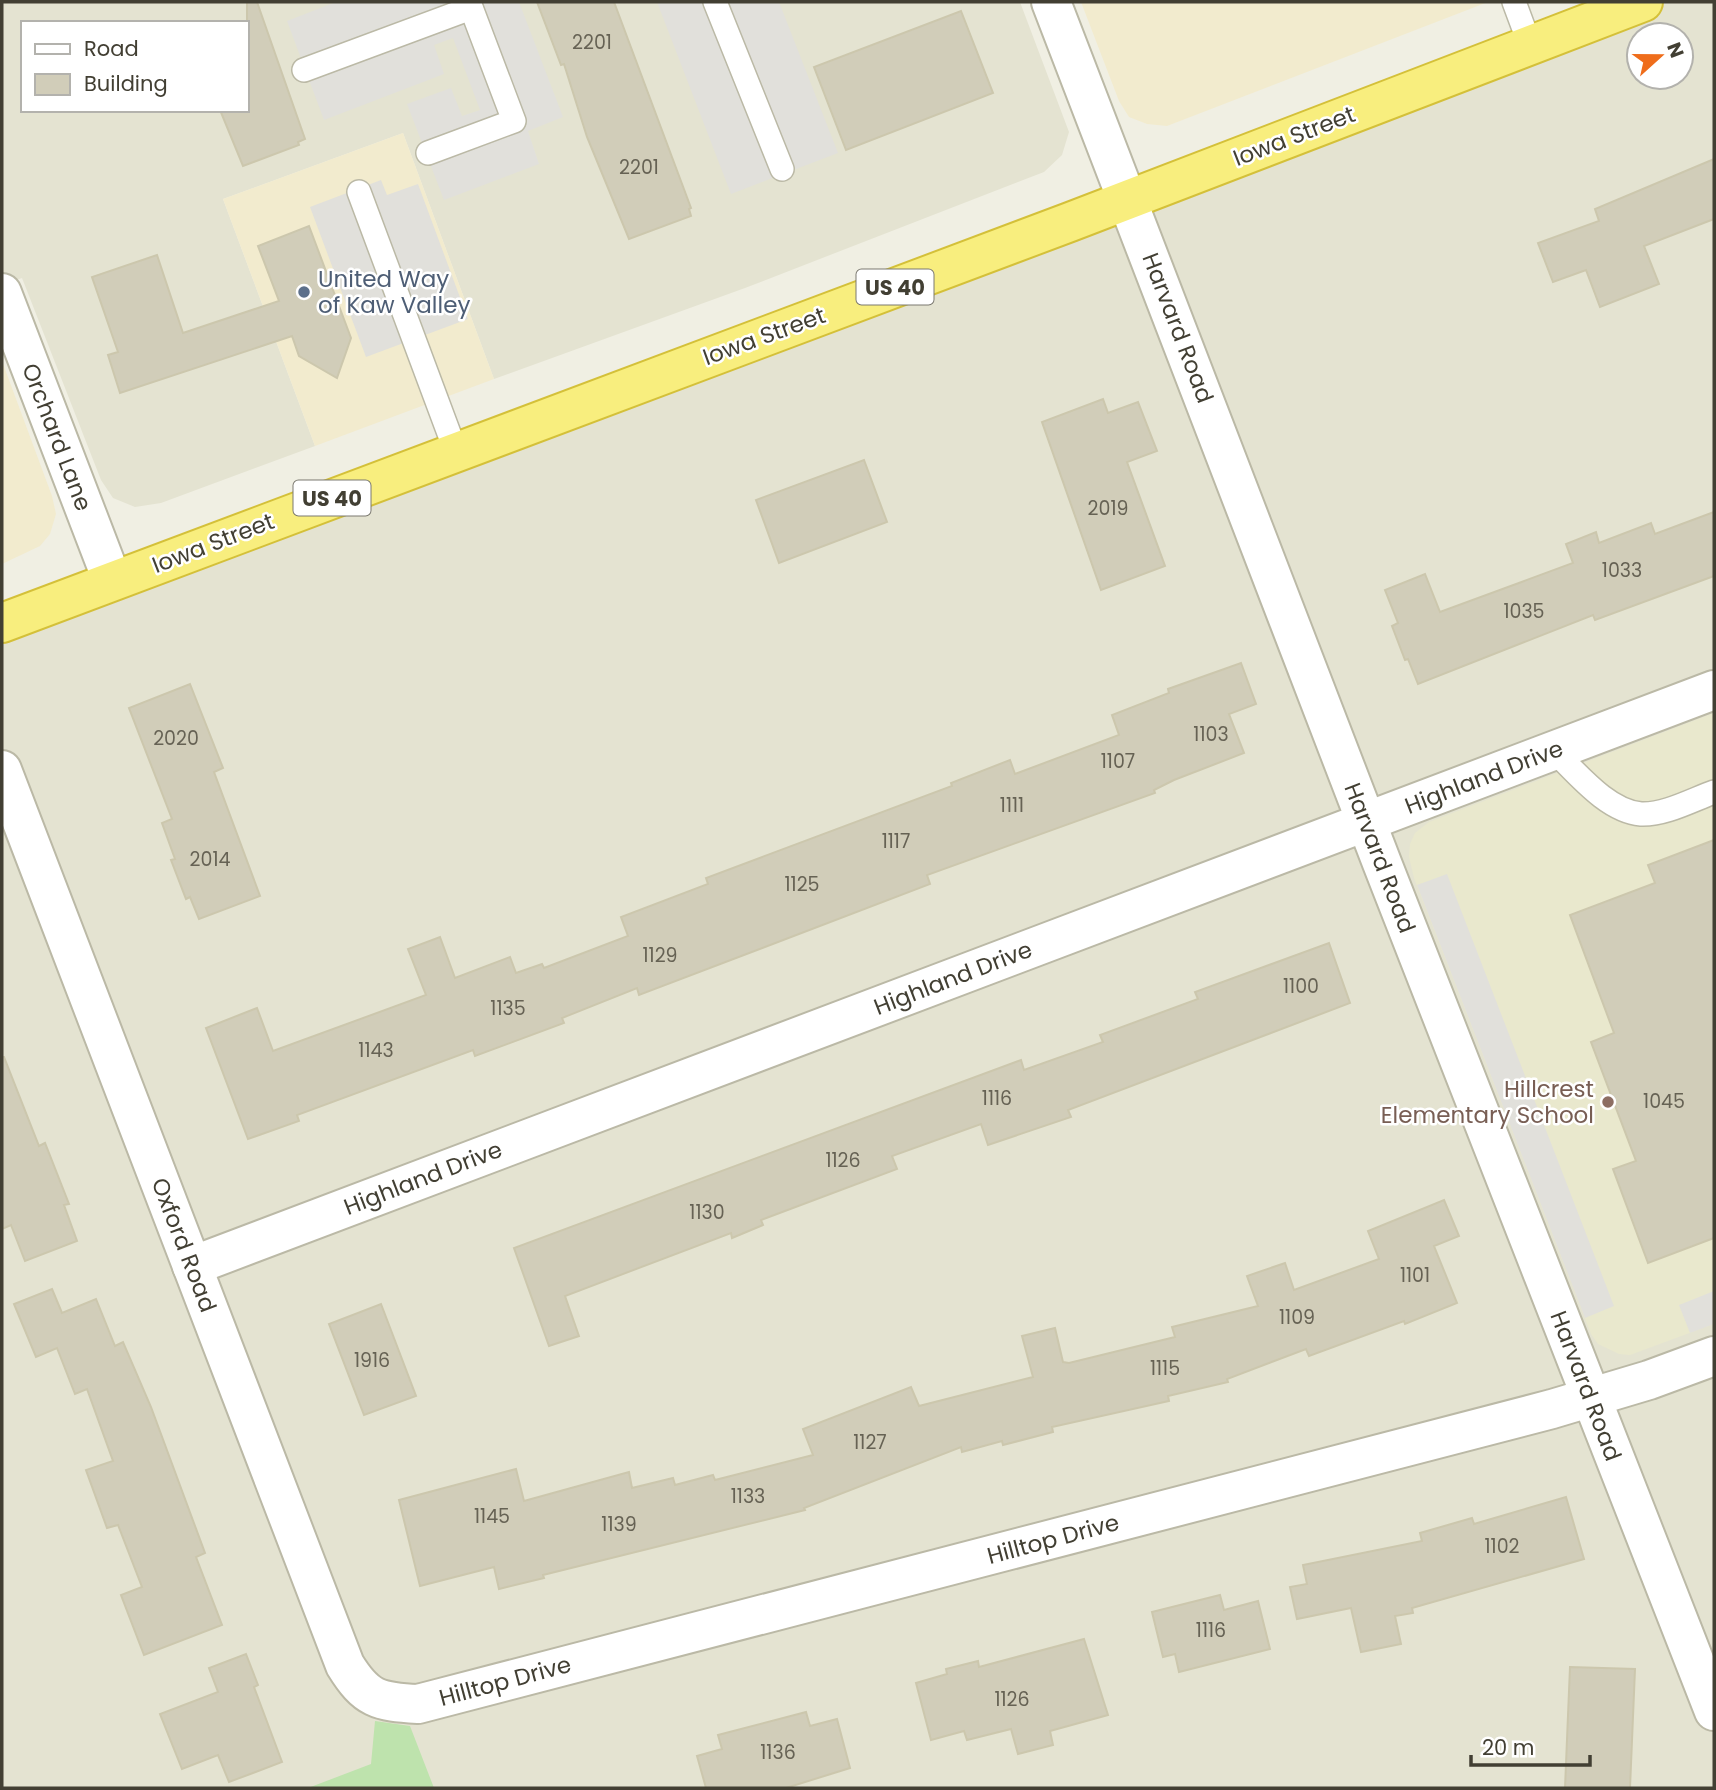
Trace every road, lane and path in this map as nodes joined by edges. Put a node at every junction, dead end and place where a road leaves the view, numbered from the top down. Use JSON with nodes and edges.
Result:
{"nodes":[{"id":1,"x":715,"y":2,"type":"edge"},
{"id":2,"x":1051,"y":2,"type":"edge"},
{"id":3,"x":1514,"y":2,"type":"edge"},
{"id":4,"x":1643,"y":2,"type":"edge"},
{"id":5,"x":470,"y":5,"type":"edge"},
{"id":6,"x":1530,"y":45,"type":"junction"},
{"id":7,"x":304,"y":70,"type":"dead end"},
{"id":8,"x":428,"y":153,"type":"dead end"},
{"id":9,"x":782,"y":169,"type":"dead end"},
{"id":10,"x":359,"y":192,"type":"dead end"},
{"id":11,"x":1128,"y":199,"type":"junction"},
{"id":12,"x":2,"y":293,"type":"edge"},
{"id":13,"x":11,"y":346,"type":"edge"},
{"id":14,"x":456,"y":452,"type":"junction"},
{"id":15,"x":112,"y":580,"type":"junction"},
{"id":16,"x":2,"y":623,"type":"edge"},
{"id":17,"x":1714,"y":690,"type":"edge"},
{"id":18,"x":1554,"y":751,"type":"junction"},
{"id":19,"x":2,"y":770,"type":"edge"},
{"id":20,"x":1714,"y":792,"type":"edge"},
{"id":21,"x":1366,"y":822,"type":"junction"},
{"id":22,"x":192,"y":1266,"type":"junction"},
{"id":23,"x":1714,"y":1356,"type":"edge"},
{"id":24,"x":1591,"y":1398,"type":"junction"},
{"id":25,"x":388,"y":1703,"type":"joint"},
{"id":26,"x":1714,"y":1711,"type":"edge"}],
"edges":[{"from":1,"to":9,"type":"lane"},
{"from":2,"to":11,"type":"street","name":"Harvard Road"},
{"from":3,"to":6,"type":"lane"},
{"from":4,"to":6,"type":"highway","name":"Iowa Street","number":"US 40"},
{"from":5,"to":7,"type":"lane"},
{"from":5,"to":8,"type":"lane"},
{"from":6,"to":11,"type":"highway","name":"Iowa Street","number":"US 40"},
{"from":10,"to":14,"type":"lane"},
{"from":11,"to":14,"type":"highway","name":"Iowa Street","number":"US 40"},
{"from":11,"to":21,"type":"street","name":"Harvard Road"},
{"from":12,"to":13,"type":"street","name":"Orchard Lane"},
{"from":13,"to":15,"type":"street","name":"Orchard Lane"},
{"from":14,"to":15,"type":"highway","name":"Iowa Street","number":"US 40"},
{"from":15,"to":16,"type":"highway","name":"Iowa Street","number":"US 40"},
{"from":17,"to":18,"type":"street","name":"Highland Drive"},
{"from":18,"to":20,"type":"lane"},
{"from":18,"to":21,"type":"street","name":"Highland Drive"},
{"from":19,"to":22,"type":"street","name":"Oxford Road"},
{"from":21,"to":22,"type":"street","name":"Highland Drive"},
{"from":21,"to":24,"type":"street","name":"Harvard Road"},
{"from":22,"to":25,"type":"street","name":"Oxford Road"},
{"from":23,"to":24,"type":"street","name":"Hilltop Drive"},
{"from":24,"to":25,"type":"street","name":"Hilltop Drive"},
{"from":24,"to":26,"type":"street","name":"Harvard Road"}]}
